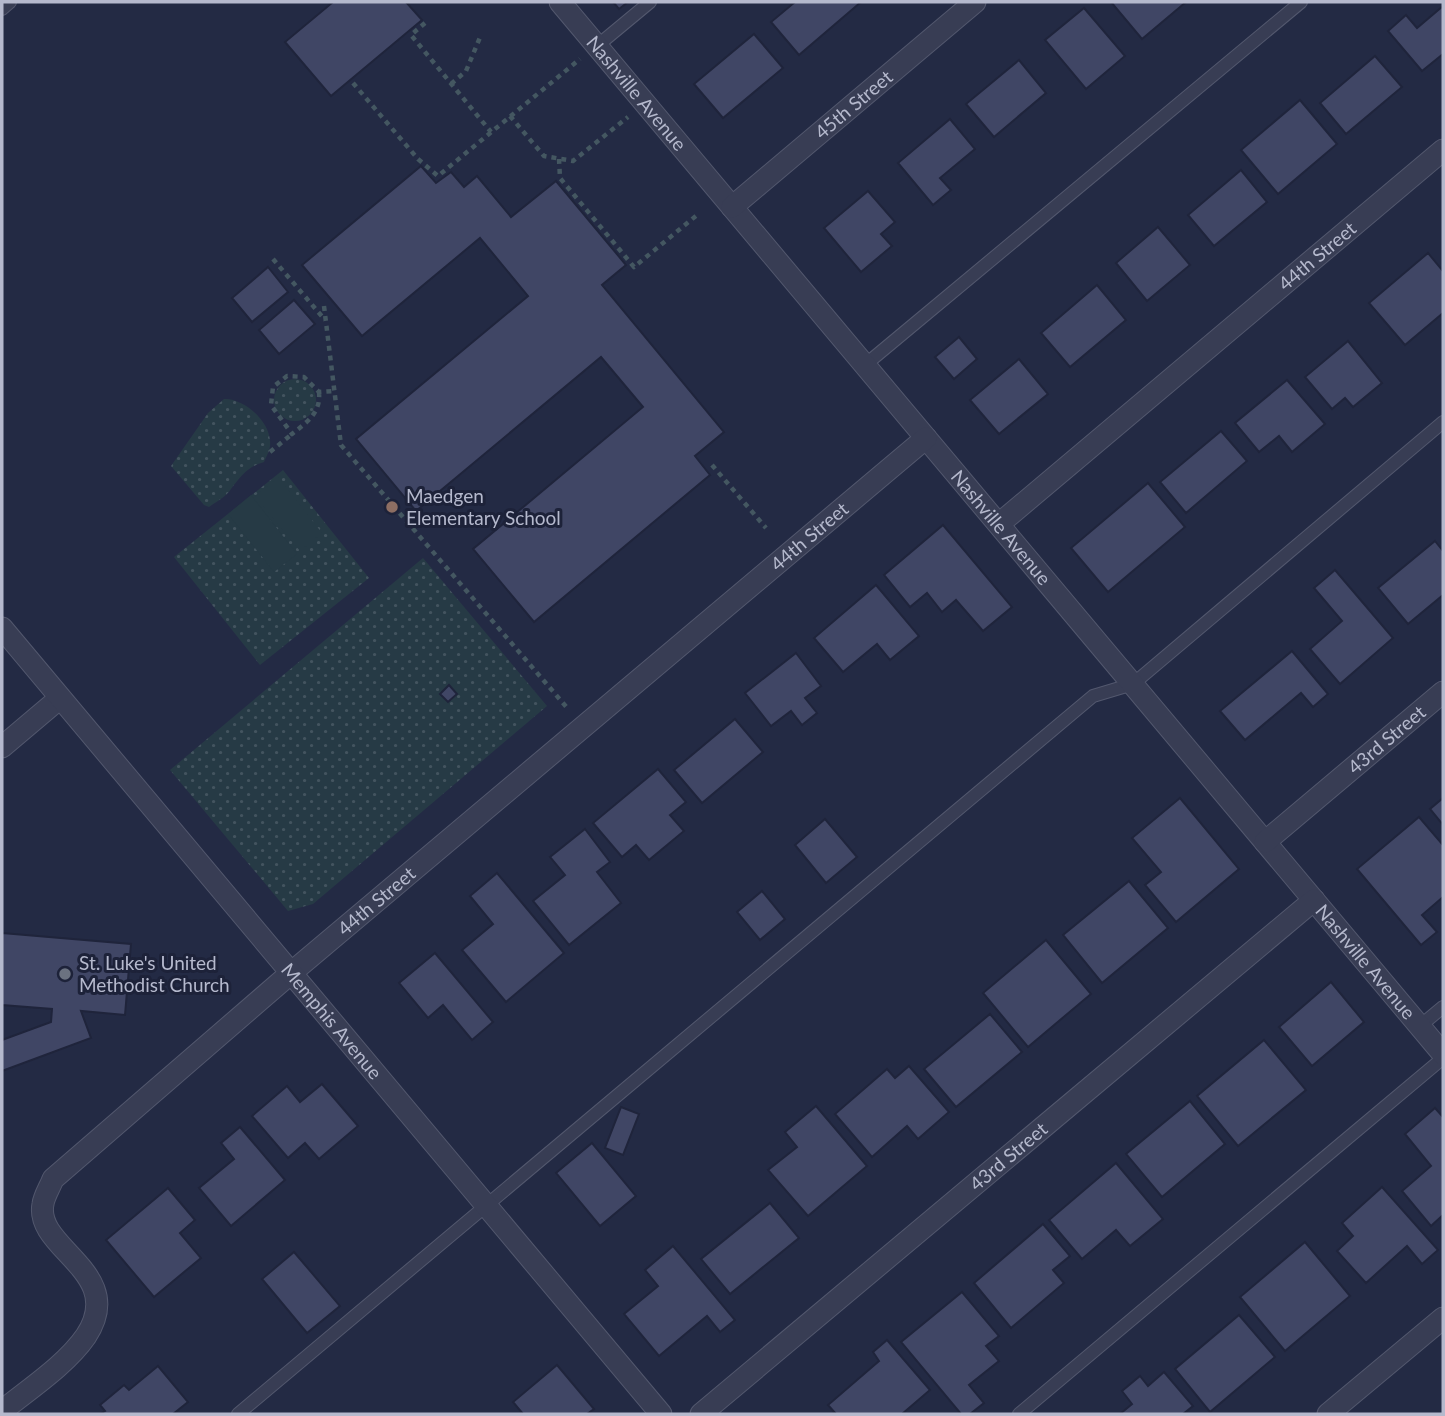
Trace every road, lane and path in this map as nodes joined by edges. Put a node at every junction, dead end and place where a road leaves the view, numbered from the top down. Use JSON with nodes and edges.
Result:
{"nodes":[{"id":1,"x":10,"y":2,"type":"edge"},
{"id":2,"x":560,"y":2,"type":"edge"},
{"id":3,"x":650,"y":2,"type":"edge"},
{"id":4,"x":975,"y":2,"type":"edge"},
{"id":5,"x":1301,"y":2,"type":"edge"},
{"id":6,"x":2,"y":9,"type":"edge"},
{"id":7,"x":425,"y":23,"type":"dead end"},
{"id":8,"x":481,"y":35,"type":"dead end"},
{"id":9,"x":597,"y":46,"type":"junction"},
{"id":10,"x":353,"y":83,"type":"dead end"},
{"id":11,"x":452,"y":84,"type":"junction"},
{"id":12,"x":645,"y":103,"type":"junction"},
{"id":13,"x":510,"y":116,"type":"junction"},
{"id":14,"x":492,"y":132,"type":"junction"},
{"id":15,"x":1443,"y":150,"type":"edge"},
{"id":16,"x":559,"y":159,"type":"junction"},
{"id":17,"x":732,"y":207,"type":"junction"},
{"id":18,"x":697,"y":215,"type":"dead end"},
{"id":19,"x":273,"y":259,"type":"dead end"},
{"id":20,"x":324,"y":306,"type":"dead end"},
{"id":21,"x":326,"y":321,"type":"junction"},
{"id":22,"x":865,"y":365,"type":"junction"},
{"id":23,"x":334,"y":391,"type":"junction"},
{"id":24,"x":319,"y":392,"type":"junction"},
{"id":25,"x":1443,"y":422,"type":"edge"},
{"id":26,"x":292,"y":434,"type":"junction"},
{"id":27,"x":926,"y":438,"type":"junction"},
{"id":28,"x":271,"y":452,"type":"dead end"},
{"id":29,"x":712,"y":465,"type":"dead end"},
{"id":30,"x":999,"y":524,"type":"junction"},
{"id":31,"x":766,"y":528,"type":"dead end"},
{"id":32,"x":2,"y":628,"type":"edge"},
{"id":33,"x":1133,"y":684,"type":"junction"},
{"id":34,"x":1443,"y":692,"type":"edge"},
{"id":35,"x":60,"y":698,"type":"junction"},
{"id":36,"x":584,"y":726,"type":"junction"},
{"id":37,"x":2,"y":747,"type":"edge"},
{"id":38,"x":1265,"y":842,"type":"junction"},
{"id":39,"x":1314,"y":900,"type":"junction"},
{"id":40,"x":291,"y":973,"type":"junction"},
{"id":41,"x":1443,"y":1007,"type":"edge"},
{"id":42,"x":1420,"y":1026,"type":"junction"},
{"id":43,"x":1443,"y":1056,"type":"edge"},
{"id":44,"x":487,"y":1207,"type":"junction"},
{"id":45,"x":1443,"y":1318,"type":"edge"},
{"id":46,"x":2,"y":1411,"type":"edge"},
{"id":47,"x":238,"y":1414,"type":"edge"},
{"id":48,"x":661,"y":1414,"type":"edge"},
{"id":49,"x":701,"y":1414,"type":"edge"},
{"id":50,"x":1019,"y":1414,"type":"edge"},
{"id":51,"x":1328,"y":1414,"type":"edge"}],
"edges":[{"from":1,"to":6,"type":"lane"},
{"from":2,"to":9,"type":"street","name":"Nashville Avenue"},
{"from":3,"to":9,"type":"lane"},
{"from":4,"to":17,"type":"street","name":"45th Street"},
{"from":5,"to":22,"type":"lane"},
{"from":7,"to":11,"type":"path"},
{"from":8,"to":11,"type":"path"},
{"from":9,"to":12,"type":"street","name":"Nashville Avenue"},
{"from":9,"to":13,"type":"path"},
{"from":10,"to":14,"type":"path"},
{"from":11,"to":14,"type":"path"},
{"from":12,"to":16,"type":"path"},
{"from":12,"to":17,"type":"street","name":"Nashville Avenue"},
{"from":13,"to":14,"type":"path"},
{"from":13,"to":16,"type":"path"},
{"from":15,"to":30,"type":"street","name":"44th Street"},
{"from":16,"to":18,"type":"path"},
{"from":17,"to":22,"type":"street","name":"Nashville Avenue"},
{"from":19,"to":21,"type":"path"},
{"from":20,"to":21,"type":"path"},
{"from":21,"to":23,"type":"path"},
{"from":22,"to":27,"type":"street","name":"Nashville Avenue"},
{"from":23,"to":24,"type":"path"},
{"from":23,"to":36,"type":"path"},
{"from":24,"to":26,"type":"path"},
{"from":24,"to":26,"type":"path"},
{"from":25,"to":33,"type":"lane"},
{"from":26,"to":28,"type":"path"},
{"from":27,"to":30,"type":"street","name":"Nashville Avenue"},
{"from":27,"to":36,"type":"street","name":"44th Street"},
{"from":29,"to":31,"type":"path"},
{"from":30,"to":33,"type":"street","name":"Nashville Avenue"},
{"from":32,"to":35,"type":"street","name":"Memphis Avenue"},
{"from":33,"to":38,"type":"street","name":"Nashville Avenue"},
{"from":33,"to":44,"type":"lane"},
{"from":34,"to":38,"type":"street","name":"43rd Street"},
{"from":35,"to":37,"type":"street"},
{"from":35,"to":40,"type":"street","name":"Memphis Avenue"},
{"from":36,"to":40,"type":"street","name":"44th Street"},
{"from":38,"to":39,"type":"street","name":"Nashville Avenue"},
{"from":39,"to":42,"type":"street","name":"Nashville Avenue"},
{"from":39,"to":49,"type":"street","name":"43rd Street"},
{"from":40,"to":44,"type":"street","name":"Memphis Avenue"},
{"from":40,"to":46,"type":"street","name":"44th Street"},
{"from":41,"to":42,"type":"lane"},
{"from":42,"to":43,"type":"street","name":"Nashville Avenue"},
{"from":43,"to":50,"type":"lane"},
{"from":44,"to":47,"type":"lane"},
{"from":44,"to":48,"type":"street","name":"Memphis Avenue"},
{"from":45,"to":51,"type":"street"}]}
